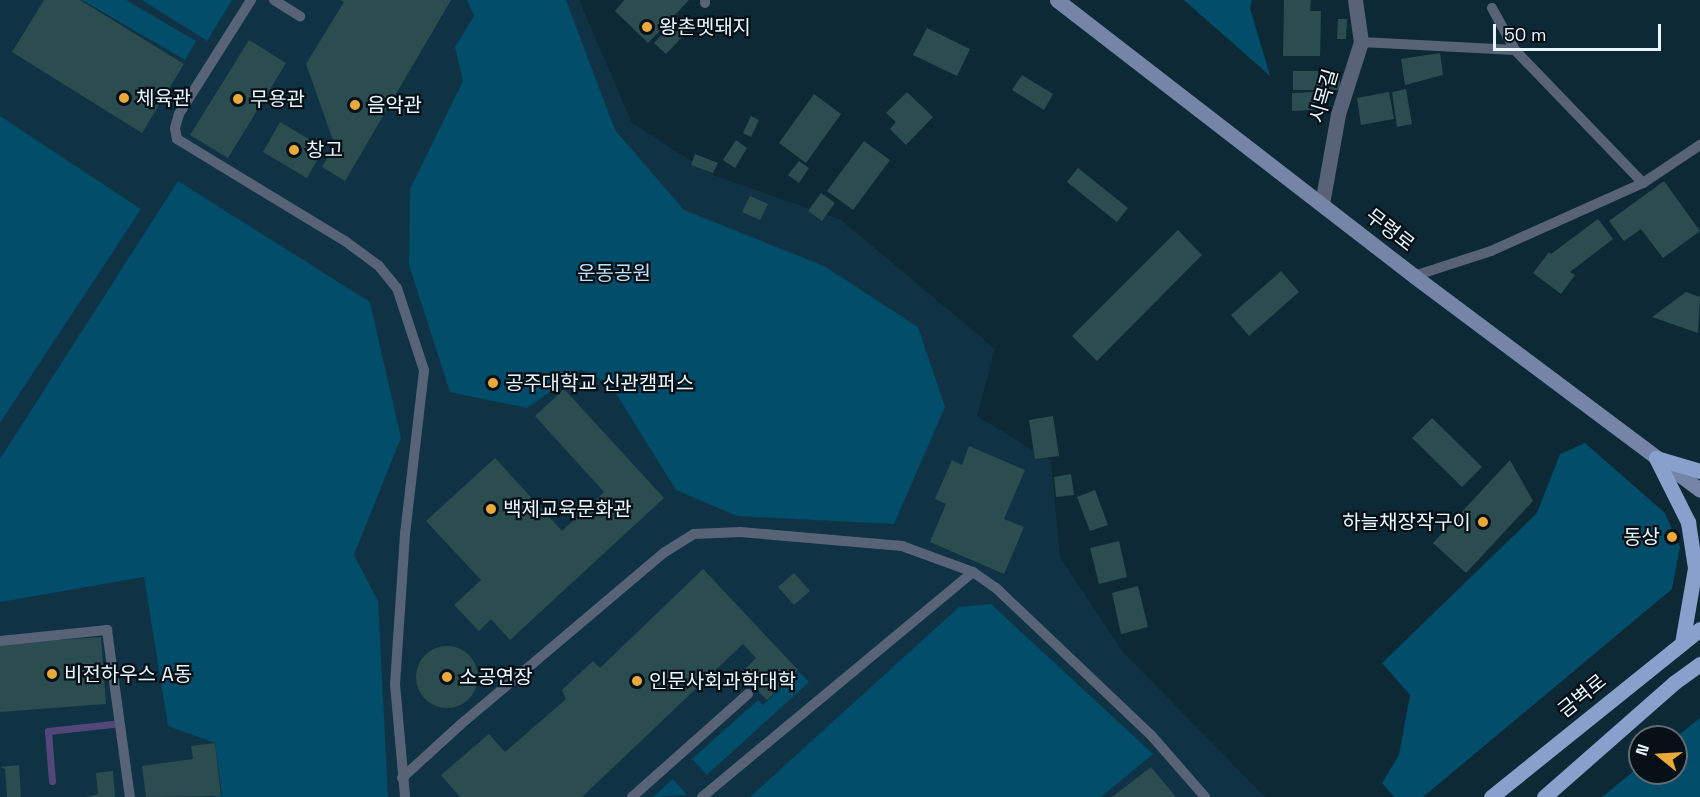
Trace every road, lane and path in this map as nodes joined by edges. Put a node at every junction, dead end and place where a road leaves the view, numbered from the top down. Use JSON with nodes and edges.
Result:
{"nodes":[{"id":1,"x":251,"y":0,"type":"edge"},
{"id":2,"x":274,"y":0,"type":"edge"},
{"id":3,"x":1057,"y":0,"type":"edge"},
{"id":4,"x":1355,"y":0,"type":"edge"},
{"id":5,"x":1492,"y":8,"type":"dead end"},
{"id":6,"x":300,"y":16,"type":"dead end"},
{"id":7,"x":1361,"y":42,"type":"junction"},
{"id":8,"x":1515,"y":50,"type":"junction"},
{"id":9,"x":1700,"y":145,"type":"edge"},
{"id":10,"x":1643,"y":183,"type":"junction"},
{"id":11,"x":1322,"y":204,"type":"junction"},
{"id":12,"x":1414,"y":276,"type":"junction"},
{"id":13,"x":1656,"y":458,"type":"junction"},
{"id":14,"x":1700,"y":471,"type":"edge"},
{"id":15,"x":1700,"y":490,"type":"edge"},
{"id":16,"x":973,"y":572,"type":"junction"},
{"id":17,"x":1700,"y":629,"type":"edge"},
{"id":18,"x":0,"y":641,"type":"edge"},
{"id":19,"x":1682,"y":643,"type":"junction"},
{"id":20,"x":1700,"y":664,"type":"edge"},
{"id":21,"x":1700,"y":673,"type":"edge"},
{"id":22,"x":1674,"y":682,"type":"junction"},
{"id":23,"x":748,"y":694,"type":"dead end"},
{"id":24,"x":402,"y":778,"type":"junction"},
{"id":25,"x":129,"y":797,"type":"edge"},
{"id":26,"x":405,"y":797,"type":"edge"},
{"id":27,"x":632,"y":797,"type":"edge"},
{"id":28,"x":702,"y":797,"type":"edge"},
{"id":29,"x":1205,"y":797,"type":"edge"},
{"id":30,"x":1491,"y":797,"type":"edge"},
{"id":31,"x":1544,"y":797,"type":"edge"}],
"edges":[{"from":1,"to":24,"type":"lane"},
{"from":2,"to":6,"type":"lane"},
{"from":3,"to":11,"type":"main road","name":"무령로"},
{"from":4,"to":7,"type":"street","name":"시목길"},
{"from":5,"to":8,"type":"lane"},
{"from":7,"to":8,"type":"lane"},
{"from":7,"to":11,"type":"street","name":"시목길"},
{"from":8,"to":10,"type":"lane"},
{"from":9,"to":10,"type":"lane"},
{"from":10,"to":12,"type":"lane"},
{"from":11,"to":12,"type":"main road","name":"무령로"},
{"from":12,"to":13,"type":"main road","name":"무령로"},
{"from":13,"to":14,"type":"main road"},
{"from":13,"to":15,"type":"main road","name":"무령로"},
{"from":13,"to":19,"type":"main road"},
{"from":16,"to":24,"type":"lane"},
{"from":16,"to":28,"type":"lane"},
{"from":16,"to":29,"type":"lane"},
{"from":17,"to":19,"type":"main road","name":"금벽로"},
{"from":18,"to":25,"type":"lane"},
{"from":19,"to":30,"type":"main road","name":"금벽로"},
{"from":20,"to":22,"type":"main road"},
{"from":21,"to":22,"type":"main road"},
{"from":22,"to":31,"type":"main road"},
{"from":23,"to":27,"type":"lane"},
{"from":24,"to":26,"type":"lane"}]}
